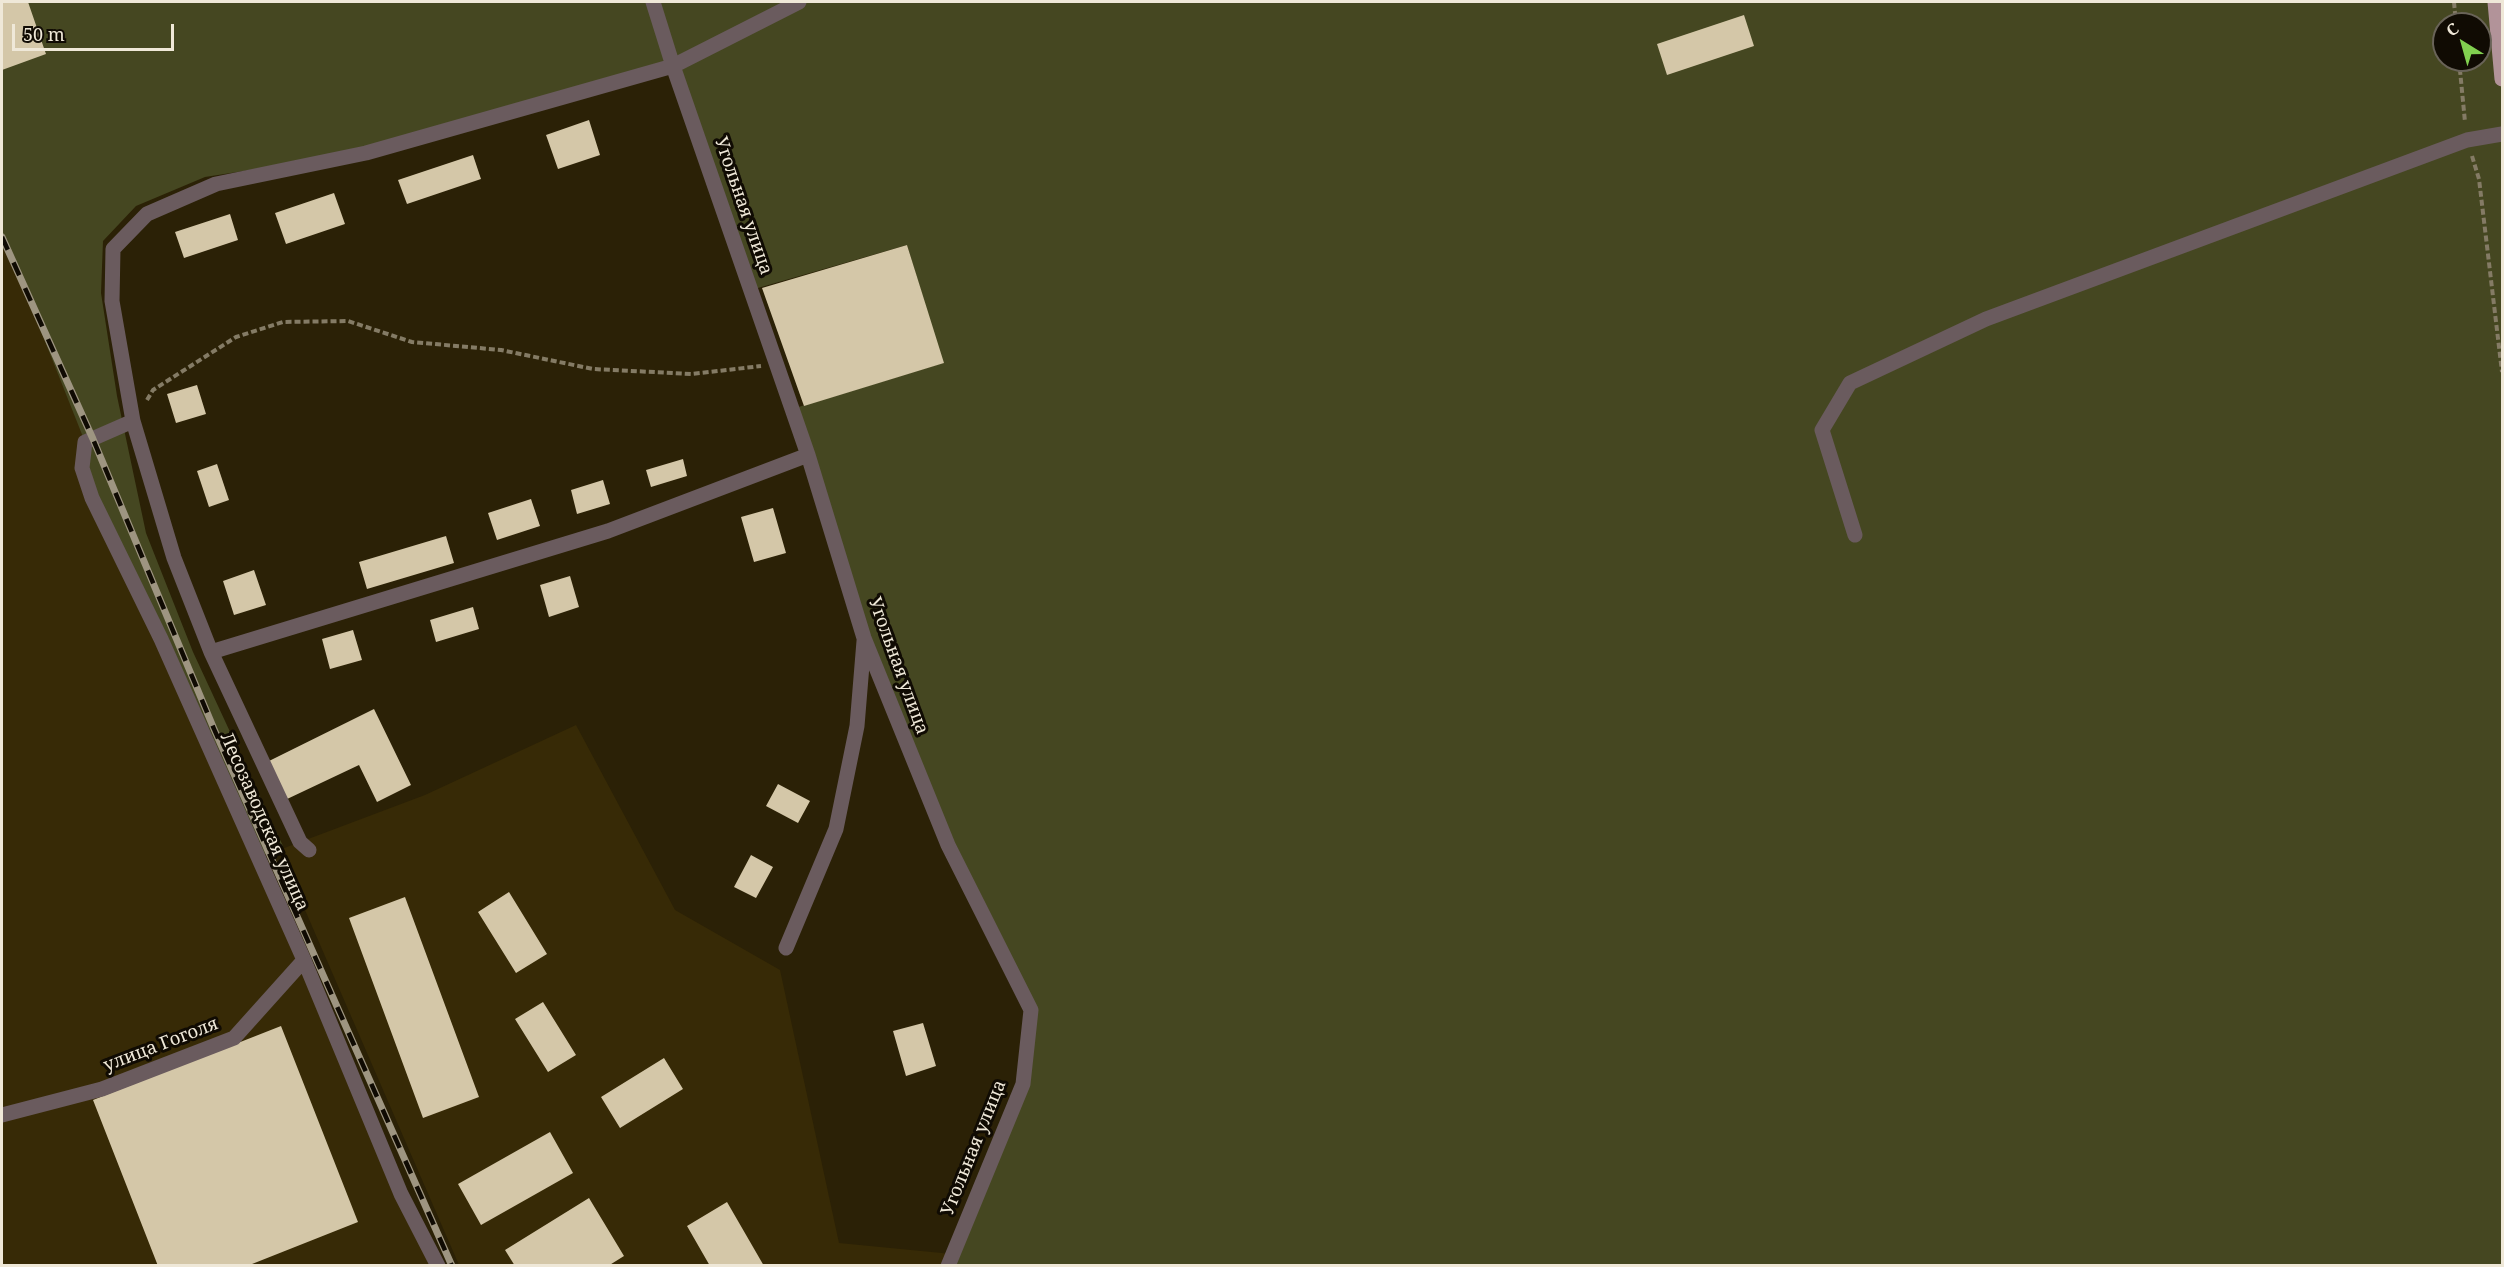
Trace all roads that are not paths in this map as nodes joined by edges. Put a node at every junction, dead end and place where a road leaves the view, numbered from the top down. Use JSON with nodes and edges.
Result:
{"nodes":[{"id":1,"x":653,"y":2,"type":"edge"},
{"id":2,"x":799,"y":2,"type":"edge"},
{"id":3,"x":2495,"y":2,"type":"edge"},
{"id":4,"x":673,"y":66,"type":"junction"},
{"id":5,"x":2502,"y":79,"type":"edge"},
{"id":6,"x":2502,"y":134,"type":"edge"},
{"id":7,"x":133,"y":421,"type":"junction"},
{"id":8,"x":808,"y":455,"type":"junction"},
{"id":9,"x":1855,"y":535,"type":"dead end"},
{"id":10,"x":864,"y":638,"type":"junction"},
{"id":11,"x":211,"y":652,"type":"junction"},
{"id":12,"x":309,"y":850,"type":"dead end"},
{"id":13,"x":786,"y":948,"type":"dead end"},
{"id":14,"x":304,"y":960,"type":"junction"},
{"id":15,"x":2,"y":1115,"type":"edge"},
{"id":16,"x":438,"y":1266,"type":"edge"},
{"id":17,"x":948,"y":1266,"type":"edge"}],
"edges":[{"from":1,"to":4,"type":"street","name":"Угольная улица"},
{"from":2,"to":4,"type":"street"},
{"from":3,"to":5,"type":"main road"},
{"from":4,"to":7,"type":"street"},
{"from":4,"to":8,"type":"street","name":"Угольная улица"},
{"from":6,"to":9,"type":"street"},
{"from":7,"to":11,"type":"street"},
{"from":7,"to":14,"type":"street","name":"Лесозаводская улица"},
{"from":8,"to":10,"type":"street","name":"Угольная улица"},
{"from":8,"to":11,"type":"street"},
{"from":10,"to":13,"type":"street"},
{"from":10,"to":17,"type":"street","name":"Угольная улица"},
{"from":11,"to":12,"type":"street"},
{"from":14,"to":15,"type":"street","name":"улица Гоголя"},
{"from":14,"to":16,"type":"street","name":"Лесозаводская улица"}]}
